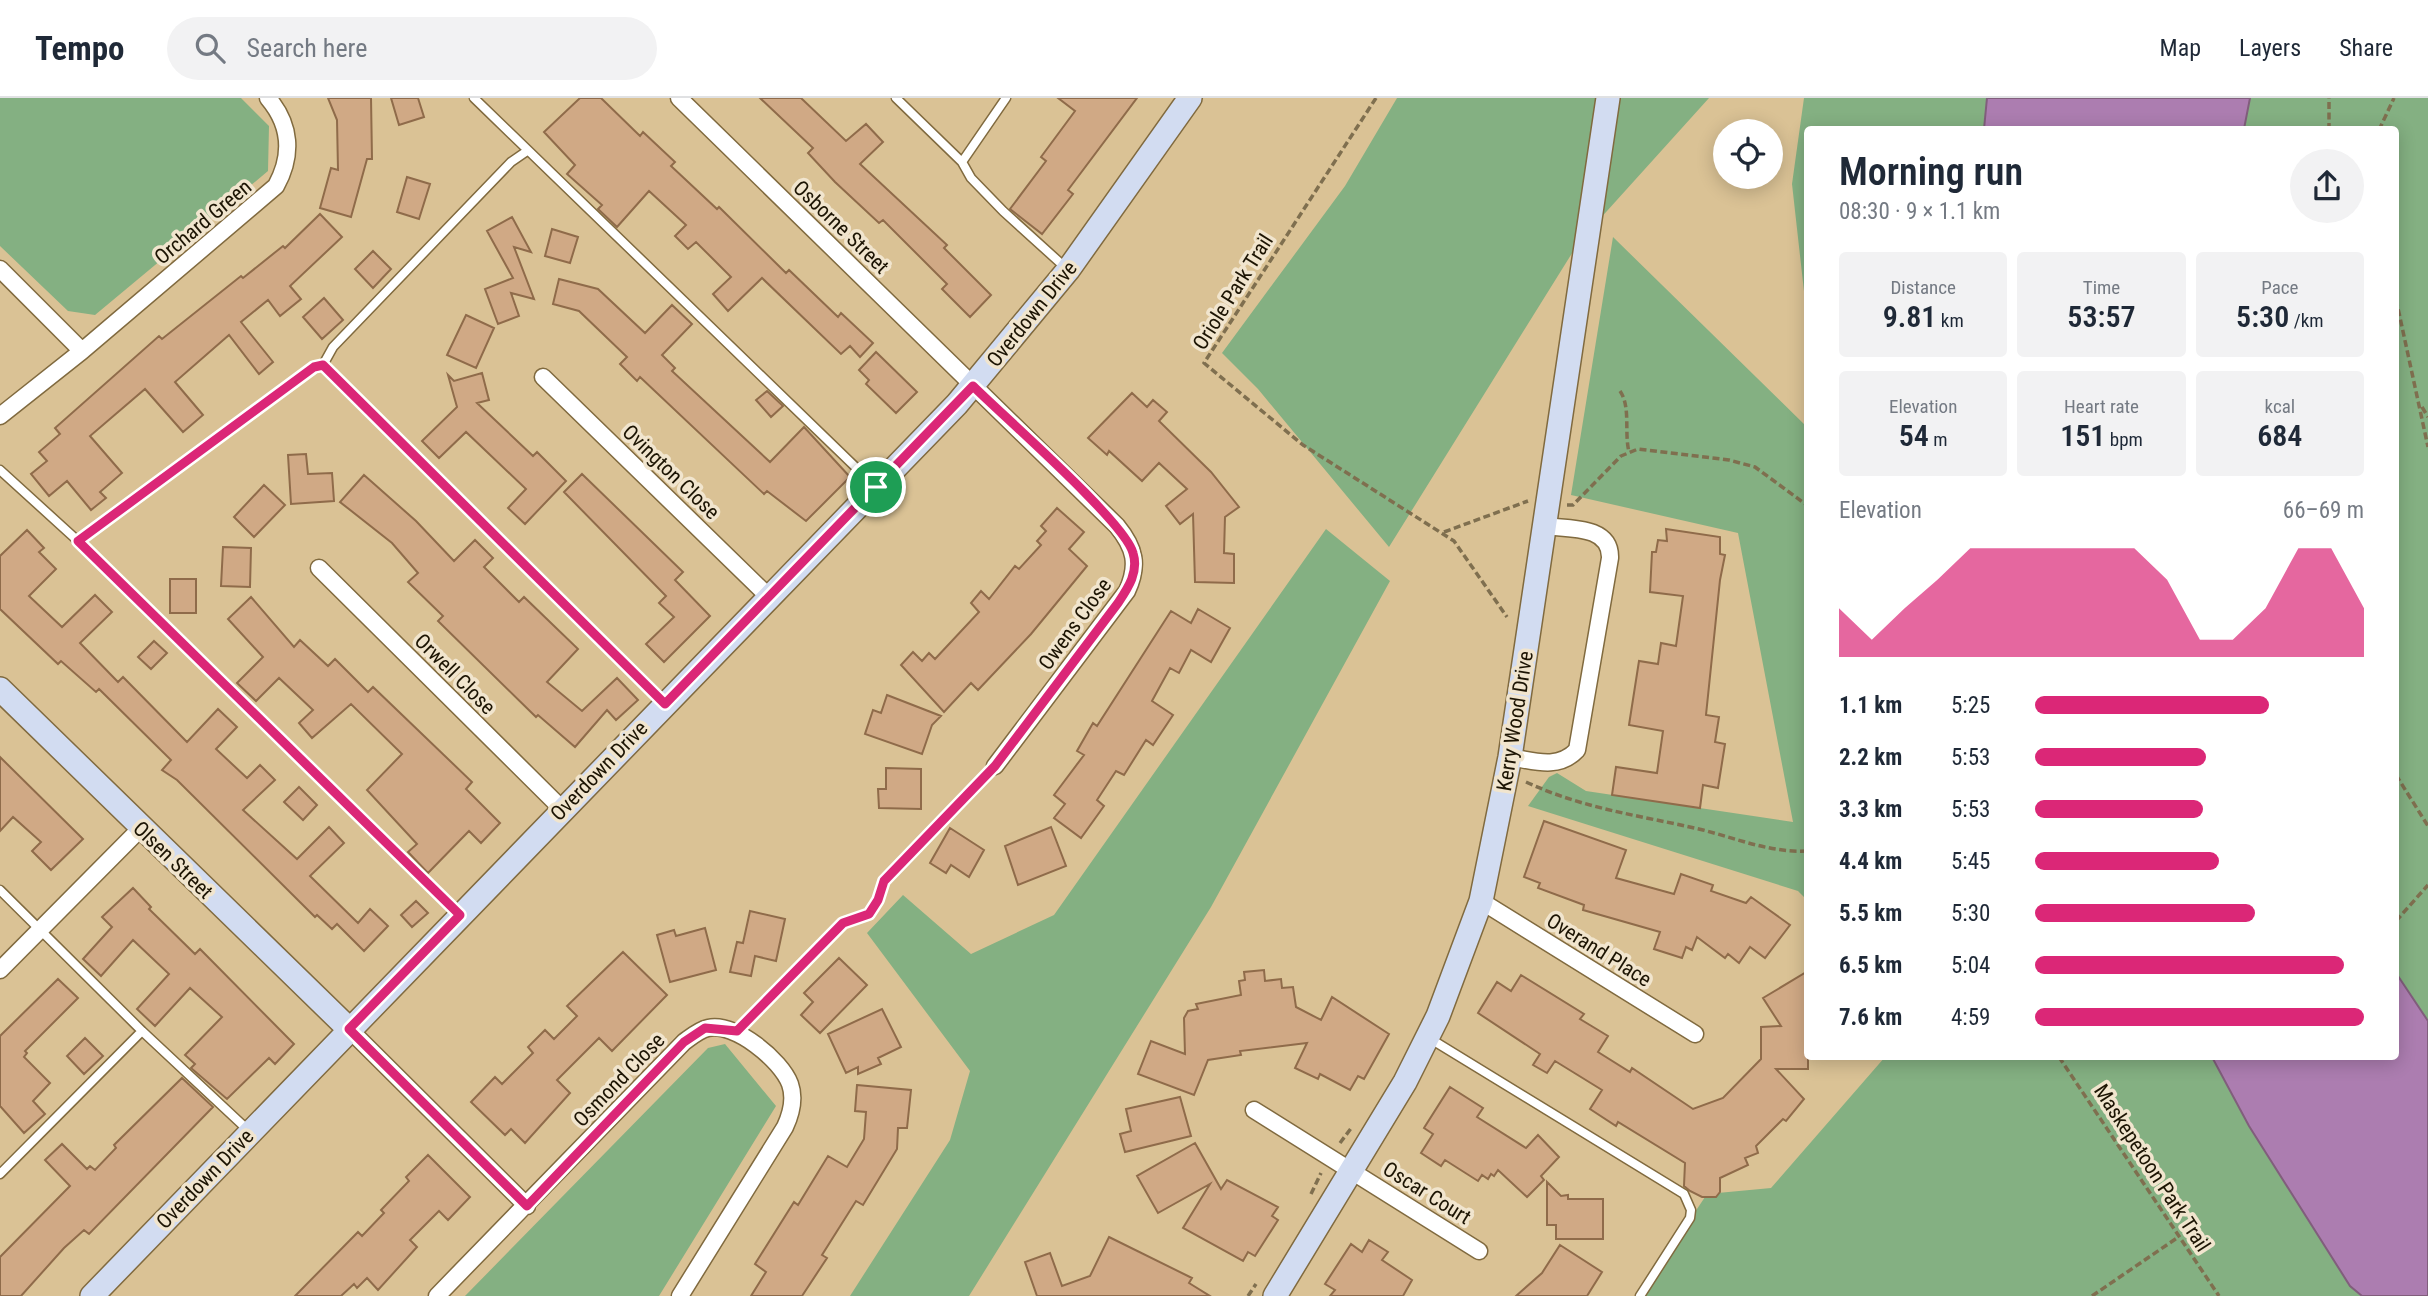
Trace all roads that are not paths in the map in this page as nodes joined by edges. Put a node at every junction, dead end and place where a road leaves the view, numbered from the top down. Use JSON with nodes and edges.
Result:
{"nodes":[{"id":1,"x":268,"y":98,"type":"edge"},
{"id":2,"x":474,"y":98,"type":"edge"},
{"id":3,"x":679,"y":98,"type":"edge"},
{"id":4,"x":896,"y":98,"type":"edge"},
{"id":5,"x":1006,"y":98,"type":"edge"},
{"id":6,"x":1191,"y":98,"type":"edge"},
{"id":7,"x":1608,"y":98,"type":"edge"},
{"id":8,"x":527,"y":151,"type":"junction"},
{"id":9,"x":962,"y":162,"type":"junction"},
{"id":10,"x":0,"y":269,"type":"edge"},
{"id":11,"x":1068,"y":270,"type":"junction"},
{"id":12,"x":82,"y":351,"type":"junction"},
{"id":13,"x":323,"y":365,"type":"junction"},
{"id":14,"x":543,"y":377,"type":"dead end"},
{"id":15,"x":973,"y":386,"type":"junction"},
{"id":16,"x":0,"y":416,"type":"edge"},
{"id":17,"x":0,"y":470,"type":"edge"},
{"id":18,"x":876,"y":487,"type":"junction"},
{"id":19,"x":1544,"y":526,"type":"junction"},
{"id":20,"x":78,"y":541,"type":"junction"},
{"id":21,"x":319,"y":568,"type":"dead end"},
{"id":22,"x":770,"y":597,"type":"junction"},
{"id":23,"x":0,"y":689,"type":"edge"},
{"id":24,"x":665,"y":704,"type":"junction"},
{"id":25,"x":1509,"y":765,"type":"junction"},
{"id":26,"x":995,"y":766,"type":"road end"},
{"id":27,"x":562,"y":809,"type":"junction"},
{"id":28,"x":141,"y":828,"type":"junction"},
{"id":29,"x":0,"y":890,"type":"edge"},
{"id":30,"x":1481,"y":901,"type":"junction"},
{"id":31,"x":460,"y":915,"type":"junction"},
{"id":32,"x":40,"y":929,"type":"junction"},
{"id":33,"x":0,"y":970,"type":"edge"},
{"id":34,"x":349,"y":1029,"type":"junction"},
{"id":35,"x":142,"y":1031,"type":"junction"},
{"id":36,"x":1695,"y":1034,"type":"dead end"},
{"id":37,"x":1428,"y":1038,"type":"junction"},
{"id":38,"x":1254,"y":1110,"type":"dead end"},
{"id":39,"x":251,"y":1133,"type":"junction"},
{"id":40,"x":1353,"y":1171,"type":"junction"},
{"id":41,"x":0,"y":1174,"type":"edge"},
{"id":42,"x":527,"y":1206,"type":"junction"},
{"id":43,"x":1479,"y":1251,"type":"dead end"},
{"id":44,"x":92,"y":1296,"type":"edge"},
{"id":45,"x":437,"y":1296,"type":"edge"},
{"id":46,"x":680,"y":1296,"type":"edge"},
{"id":47,"x":1275,"y":1296,"type":"edge"},
{"id":48,"x":1640,"y":1296,"type":"edge"}],
"edges":[{"from":1,"to":12,"type":"street","name":"Orchard Green"},
{"from":2,"to":8,"type":"lane"},
{"from":3,"to":15,"type":"street","name":"Osborne Street"},
{"from":4,"to":9,"type":"lane"},
{"from":5,"to":9,"type":"lane"},
{"from":6,"to":11,"type":"street","name":"Overdown Drive"},
{"from":7,"to":19,"type":"street","name":"Kerry Wood Drive"},
{"from":8,"to":13,"type":"lane"},
{"from":8,"to":18,"type":"lane"},
{"from":9,"to":11,"type":"lane"},
{"from":10,"to":12,"type":"street"},
{"from":11,"to":15,"type":"street","name":"Overdown Drive"},
{"from":12,"to":16,"type":"street","name":"Orchard Green"},
{"from":13,"to":20,"type":"lane"},
{"from":13,"to":24,"type":"lane"},
{"from":14,"to":22,"type":"street","name":"Ovington Close"},
{"from":15,"to":18,"type":"street","name":"Overdown Drive"},
{"from":15,"to":26,"type":"street","name":"Owens Close"},
{"from":17,"to":20,"type":"lane"},
{"from":18,"to":22,"type":"street","name":"Overdown Drive"},
{"from":19,"to":25,"type":"street","name":"Kerry Wood Drive"},
{"from":19,"to":25,"type":"street"},
{"from":20,"to":31,"type":"lane"},
{"from":21,"to":27,"type":"street","name":"Orwell Close"},
{"from":22,"to":24,"type":"street","name":"Overdown Drive"},
{"from":23,"to":28,"type":"street","name":"Olsen Street"},
{"from":24,"to":27,"type":"street","name":"Overdown Drive"},
{"from":25,"to":30,"type":"street","name":"Kerry Wood Drive"},
{"from":27,"to":31,"type":"street","name":"Overdown Drive"},
{"from":28,"to":32,"type":"street"},
{"from":28,"to":34,"type":"street","name":"Olsen Street"},
{"from":29,"to":32,"type":"lane"},
{"from":30,"to":36,"type":"street","name":"Overand Place"},
{"from":30,"to":37,"type":"street","name":"Kerry Wood Drive"},
{"from":31,"to":34,"type":"street","name":"Overdown Drive"},
{"from":32,"to":33,"type":"street"},
{"from":32,"to":35,"type":"lane"},
{"from":34,"to":39,"type":"street","name":"Overdown Drive"},
{"from":34,"to":42,"type":"street"},
{"from":35,"to":39,"type":"lane"},
{"from":35,"to":41,"type":"lane"},
{"from":37,"to":40,"type":"street","name":"Kerry Wood Drive"},
{"from":37,"to":48,"type":"lane"},
{"from":38,"to":40,"type":"street","name":"Oscar Court"},
{"from":39,"to":44,"type":"street","name":"Overdown Drive"},
{"from":40,"to":43,"type":"street","name":"Oscar Court"},
{"from":40,"to":47,"type":"street","name":"Kerry Wood Drive"},
{"from":42,"to":45,"type":"street","name":"Osmond Close"},
{"from":42,"to":46,"type":"street","name":"Osmond Close"}]}
